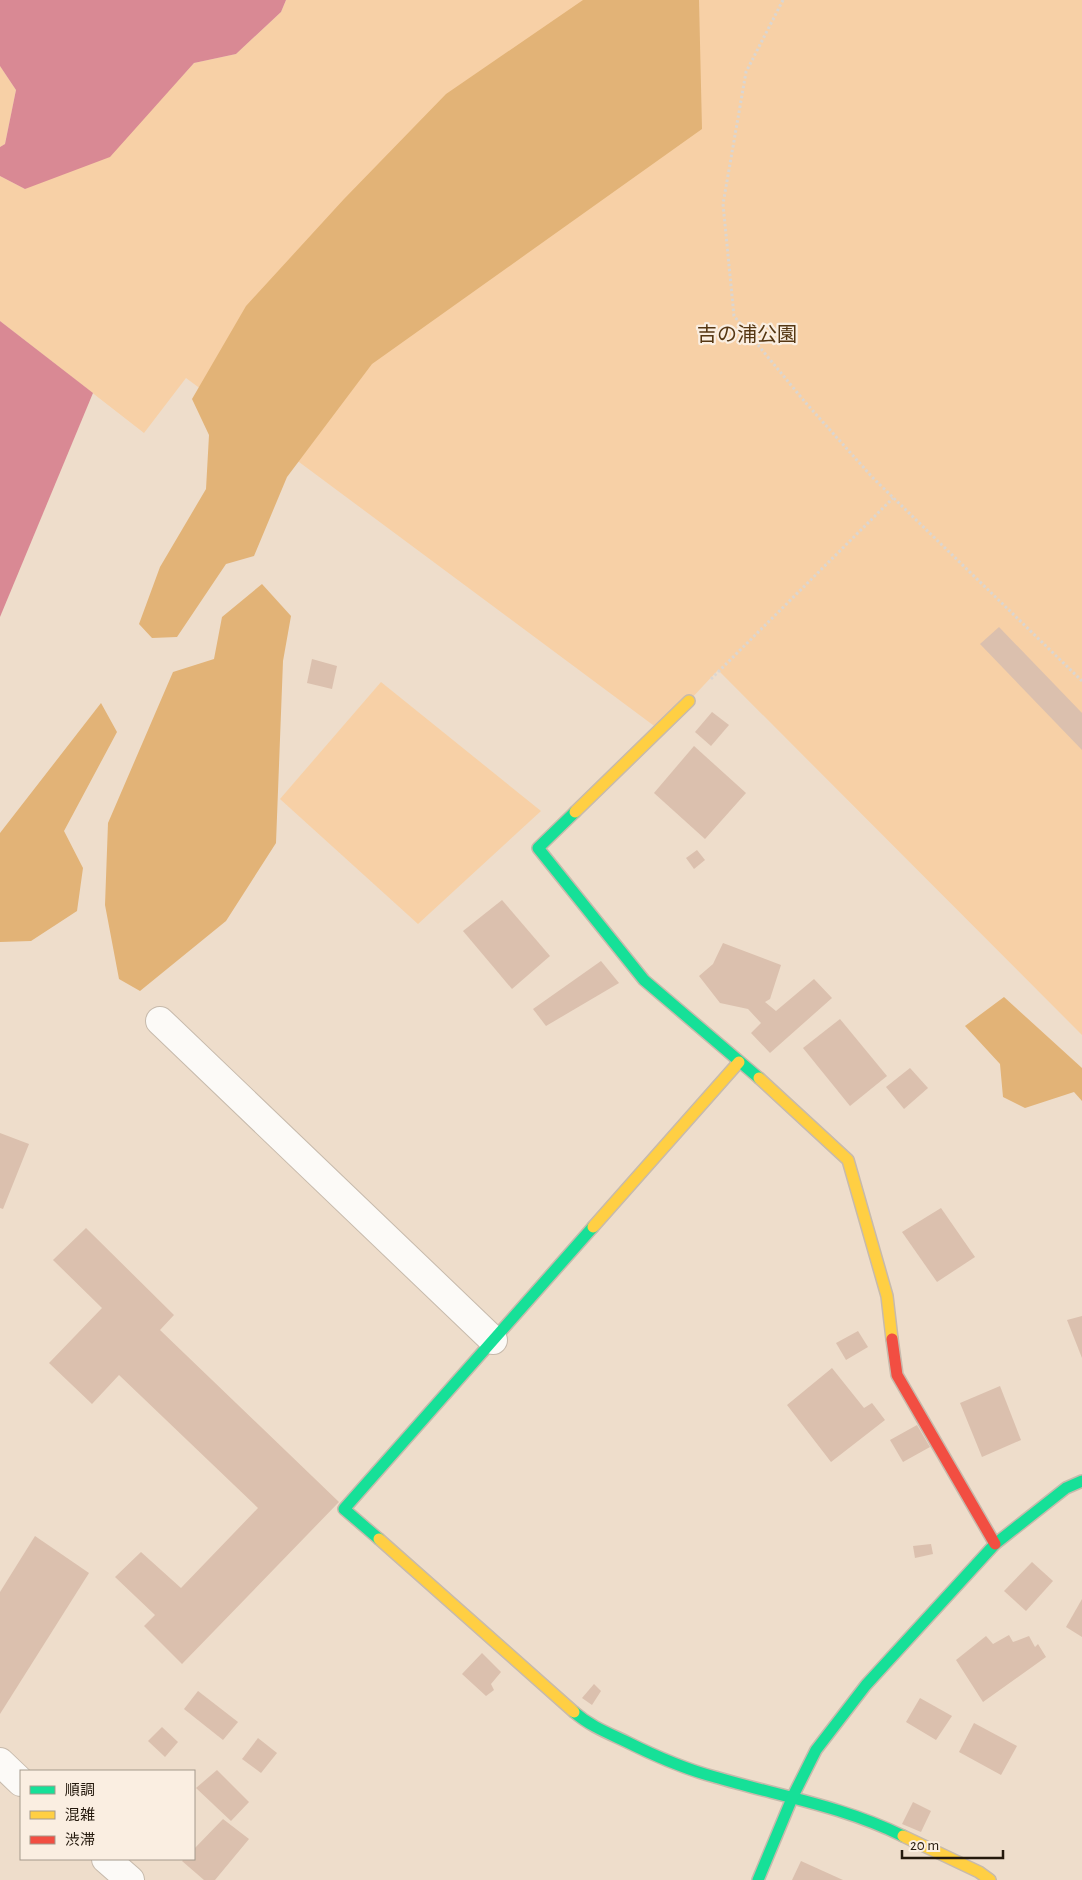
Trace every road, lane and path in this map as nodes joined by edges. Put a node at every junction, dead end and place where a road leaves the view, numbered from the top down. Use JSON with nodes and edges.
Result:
{"nodes":[{"id":1,"x":783,"y":0,"type":"edge"},
{"id":2,"x":893,"y":498,"type":"junction"},
{"id":3,"x":1082,"y":681,"type":"edge"},
{"id":4,"x":689,"y":701,"type":"joint"},
{"id":5,"x":160,"y":1022,"type":"dead end"},
{"id":6,"x":739,"y":1062,"type":"junction"},
{"id":7,"x":493,"y":1340,"type":"junction"},
{"id":8,"x":1082,"y":1481,"type":"edge"},
{"id":9,"x":995,"y":1544,"type":"junction"},
{"id":10,"x":0,"y":1762,"type":"edge"},
{"id":11,"x":20,"y":1781,"type":"edge"},
{"id":12,"x":793,"y":1796,"type":"junction"},
{"id":13,"x":107,"y":1860,"type":"edge"},
{"id":14,"x":130,"y":1880,"type":"edge"},
{"id":15,"x":758,"y":1880,"type":"edge"},
{"id":16,"x":990,"y":1880,"type":"edge"}],
"edges":[{"from":1,"to":2,"type":"path"},
{"from":2,"to":3,"type":"path"},
{"from":2,"to":4,"type":"path"},
{"from":4,"to":6,"type":"street"},
{"from":5,"to":7,"type":"street"},
{"from":6,"to":7,"type":"street"},
{"from":6,"to":9,"type":"street"},
{"from":7,"to":12,"type":"street"},
{"from":8,"to":9,"type":"street"},
{"from":9,"to":12,"type":"street"},
{"from":10,"to":11,"type":"street"},
{"from":12,"to":15,"type":"street"},
{"from":12,"to":16,"type":"street"},
{"from":13,"to":14,"type":"street"}]}
